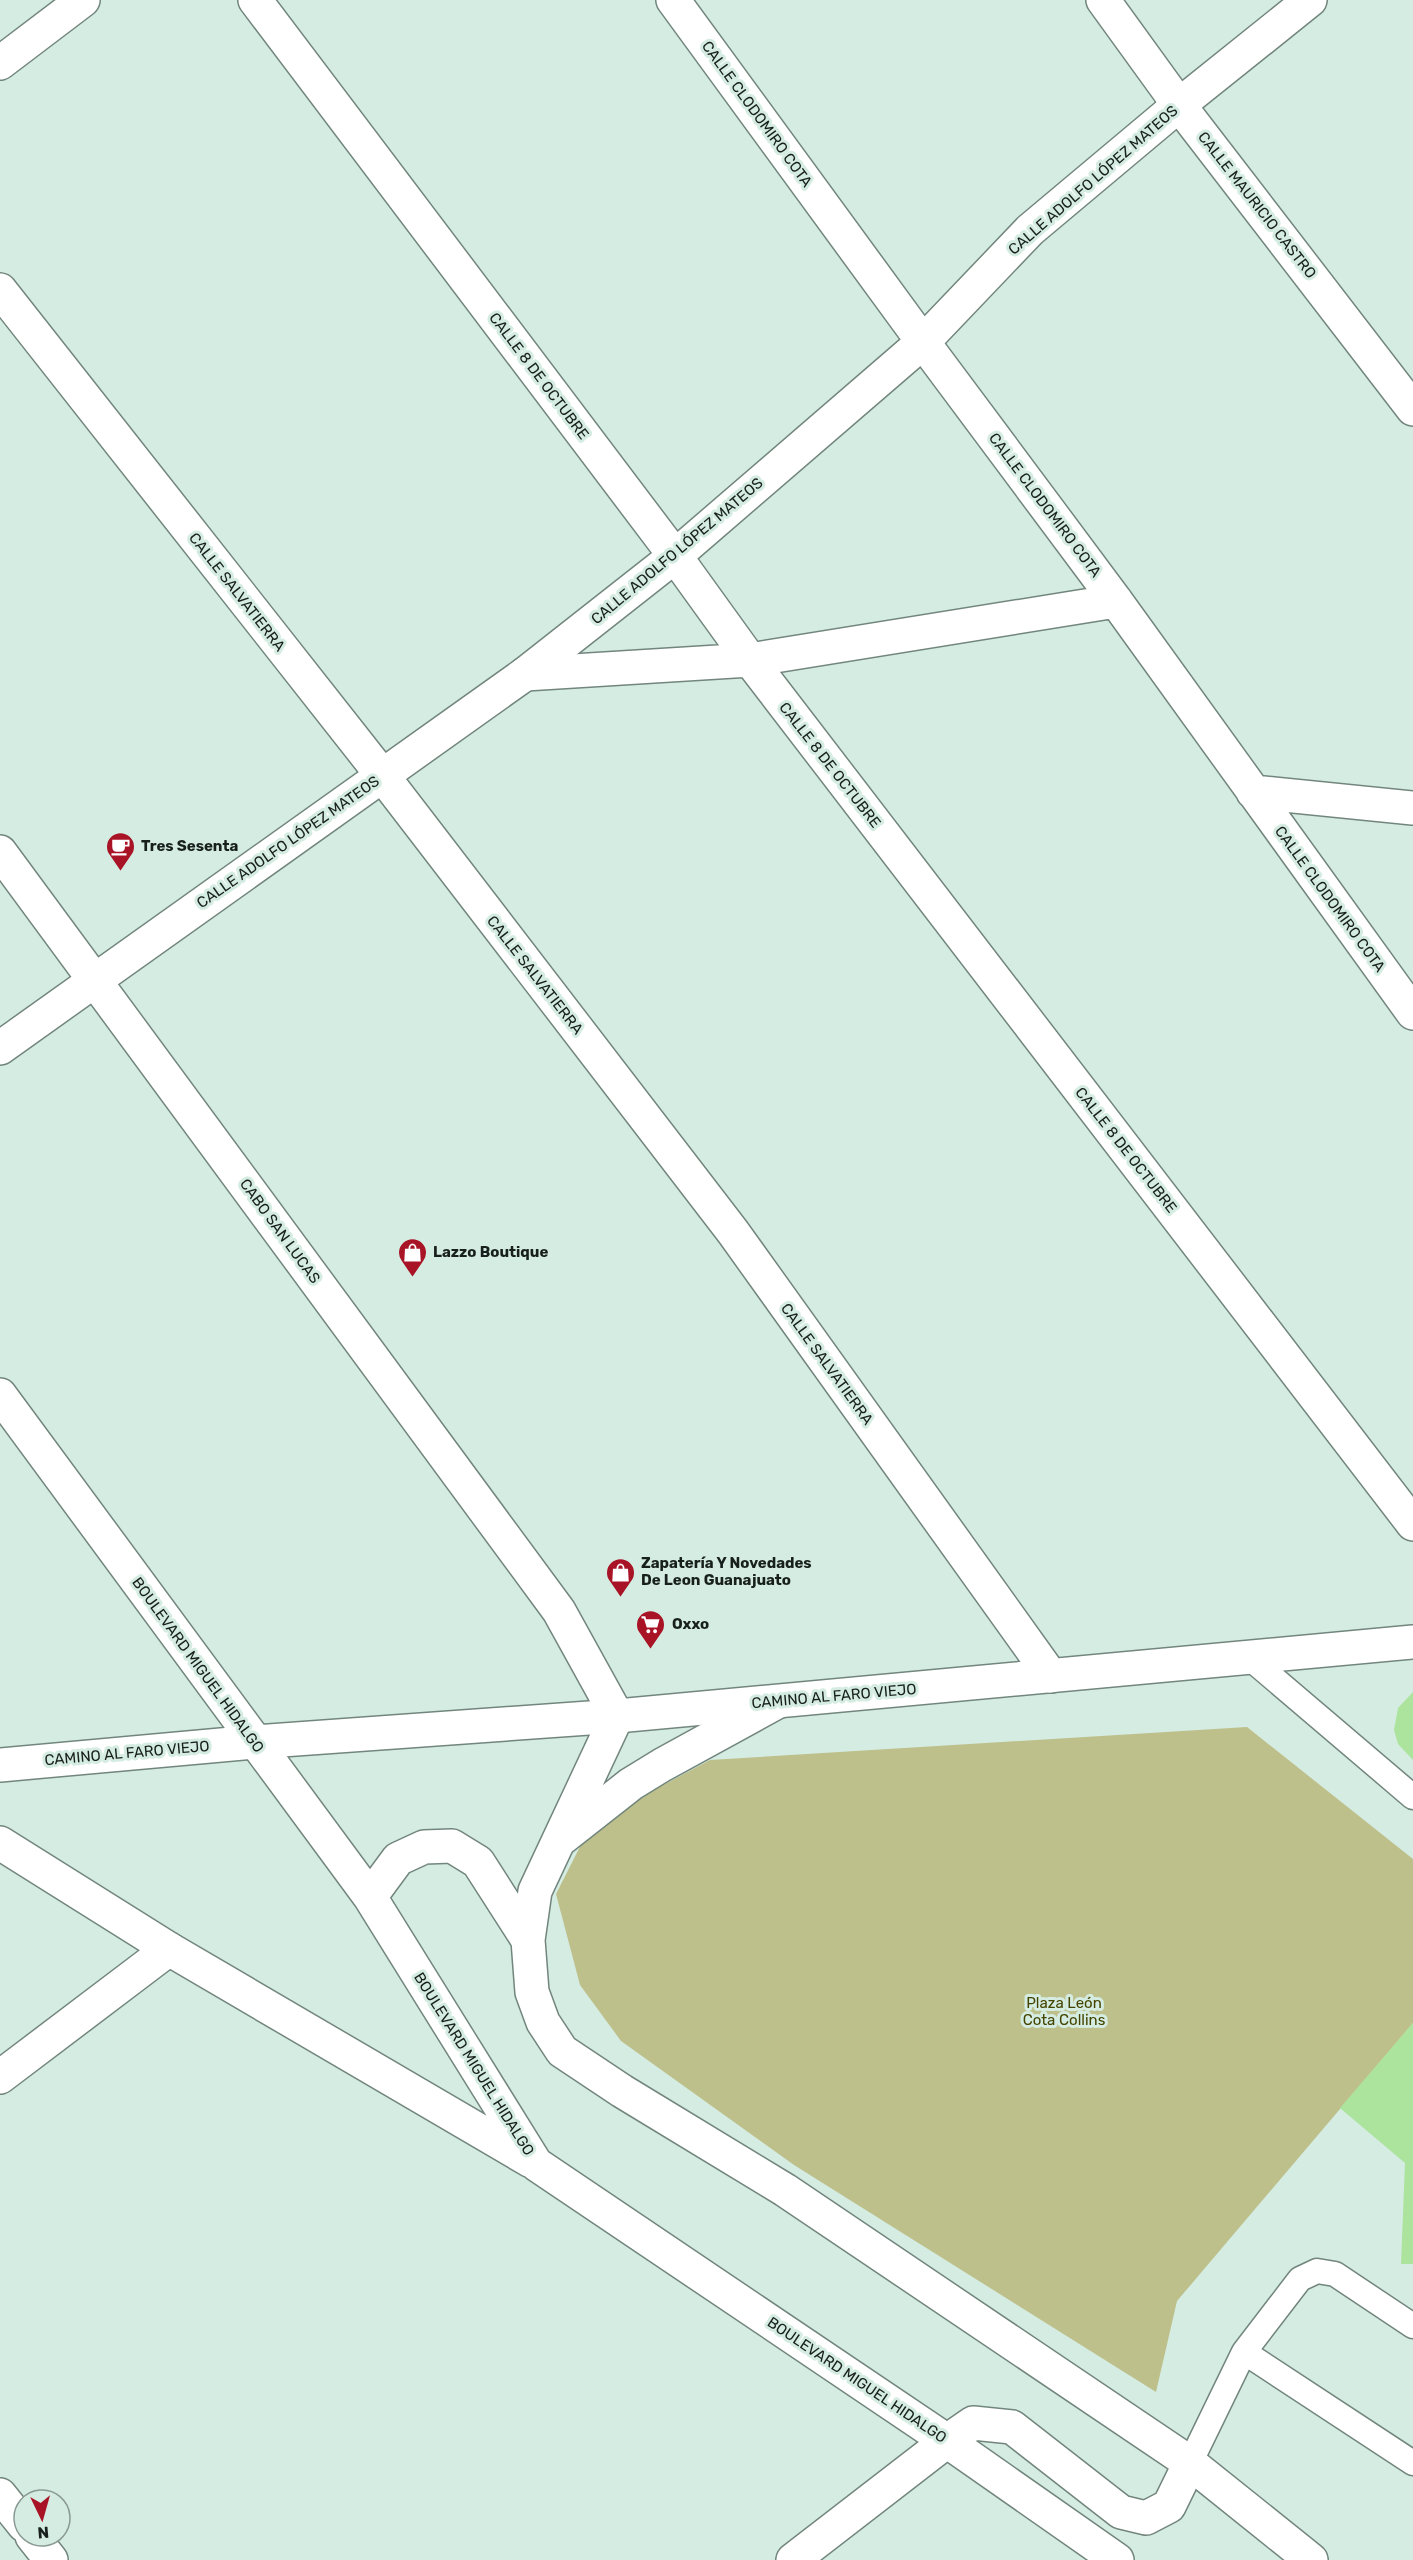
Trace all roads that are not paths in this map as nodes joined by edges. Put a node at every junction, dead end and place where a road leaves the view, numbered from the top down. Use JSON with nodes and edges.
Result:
{"nodes":[{"id":1,"x":83,"y":0,"type":"edge"},
{"id":2,"x":255,"y":0,"type":"edge"},
{"id":3,"x":673,"y":0,"type":"edge"},
{"id":4,"x":1103,"y":0,"type":"edge"},
{"id":5,"x":1310,"y":0,"type":"edge"},
{"id":6,"x":0,"y":63,"type":"edge"},
{"id":7,"x":1179,"y":105,"type":"junction"},
{"id":8,"x":0,"y":290,"type":"edge"},
{"id":9,"x":923,"y":342,"type":"junction"},
{"id":10,"x":1413,"y":409,"type":"edge"},
{"id":11,"x":675,"y":556,"type":"junction"},
{"id":12,"x":1116,"y":601,"type":"junction"},
{"id":13,"x":750,"y":660,"type":"junction"},
{"id":14,"x":525,"y":674,"type":"junction"},
{"id":15,"x":382,"y":776,"type":"junction"},
{"id":16,"x":1253,"y":792,"type":"junction"},
{"id":17,"x":1413,"y":808,"type":"edge"},
{"id":18,"x":3,"y":862,"type":"edge"},
{"id":19,"x":95,"y":980,"type":"junction"},
{"id":20,"x":1413,"y":1013,"type":"edge"},
{"id":21,"x":0,"y":1048,"type":"edge"},
{"id":22,"x":0,"y":1395,"type":"edge"},
{"id":23,"x":1413,"y":1524,"type":"edge"},
{"id":24,"x":1413,"y":1642,"type":"edge"},
{"id":25,"x":1251,"y":1659,"type":"junction"},
{"id":26,"x":1051,"y":1676,"type":"junction"},
{"id":27,"x":777,"y":1702,"type":"junction"},
{"id":28,"x":617,"y":1716,"type":"junction"},
{"id":29,"x":254,"y":1742,"type":"junction"},
{"id":30,"x":0,"y":1765,"type":"edge"},
{"id":31,"x":1413,"y":1797,"type":"edge"},
{"id":32,"x":557,"y":1842,"type":"junction"},
{"id":33,"x":0,"y":1843,"type":"edge"},
{"id":34,"x":370,"y":1897,"type":"junction"},
{"id":35,"x":528,"y":1940,"type":"junction"},
{"id":36,"x":169,"y":1949,"type":"junction"},
{"id":37,"x":0,"y":2077,"type":"edge"},
{"id":38,"x":536,"y":2164,"type":"junction"},
{"id":39,"x":1413,"y":2326,"type":"edge"},
{"id":40,"x":1244,"y":2352,"type":"junction"},
{"id":41,"x":947,"y":2441,"type":"junction"},
{"id":42,"x":1190,"y":2463,"type":"junction"},
{"id":43,"x":1413,"y":2463,"type":"edge"},
{"id":44,"x":0,"y":2495,"type":"edge"},
{"id":45,"x":12,"y":2510,"type":"edge"},
{"id":46,"x":42,"y":2548,"type":"edge"},
{"id":47,"x":51,"y":2560,"type":"edge"},
{"id":48,"x":793,"y":2560,"type":"edge"},
{"id":49,"x":1117,"y":2560,"type":"edge"},
{"id":50,"x":1311,"y":2560,"type":"edge"}],
"edges":[{"from":1,"to":6,"type":"street"},
{"from":2,"to":11,"type":"street","name":"CALLE 8 DE OCTUBRE"},
{"from":3,"to":9,"type":"street","name":"CALLE CLODOMIRO COTA"},
{"from":4,"to":7,"type":"street","name":"CALLE MAURICIO CASTRO"},
{"from":5,"to":7,"type":"street","name":"CALLE ADOLFO LÓPEZ MATEOS"},
{"from":7,"to":9,"type":"street","name":"CALLE ADOLFO LÓPEZ MATEOS"},
{"from":7,"to":10,"type":"street","name":"CALLE MAURICIO CASTRO"},
{"from":8,"to":15,"type":"street","name":"CALLE SALVATIERRA"},
{"from":9,"to":11,"type":"street","name":"CALLE ADOLFO LÓPEZ MATEOS"},
{"from":9,"to":12,"type":"street","name":"CALLE CLODOMIRO COTA"},
{"from":11,"to":13,"type":"street","name":"CALLE 8 DE OCTUBRE"},
{"from":11,"to":14,"type":"street","name":"CALLE ADOLFO LÓPEZ MATEOS"},
{"from":12,"to":13,"type":"street"},
{"from":12,"to":16,"type":"street","name":"CALLE CLODOMIRO COTA"},
{"from":13,"to":14,"type":"street"},
{"from":13,"to":23,"type":"street","name":"CALLE 8 DE OCTUBRE"},
{"from":14,"to":15,"type":"street","name":"CALLE ADOLFO LÓPEZ MATEOS"},
{"from":15,"to":19,"type":"street","name":"CALLE ADOLFO LÓPEZ MATEOS"},
{"from":15,"to":26,"type":"street","name":"CALLE SALVATIERRA"},
{"from":16,"to":17,"type":"street"},
{"from":16,"to":20,"type":"street","name":"CALLE CLODOMIRO COTA"},
{"from":18,"to":19,"type":"street","name":"CABO SAN LUCAS"},
{"from":19,"to":21,"type":"street","name":"CALLE ADOLFO LÓPEZ MATEOS"},
{"from":19,"to":28,"type":"street","name":"CABO SAN LUCAS"},
{"from":22,"to":29,"type":"street","name":"BOULEVARD MIGUEL HIDALGO"},
{"from":24,"to":25,"type":"street","name":"CAMINO AL FARO VIEJO"},
{"from":25,"to":26,"type":"street","name":"CAMINO AL FARO VIEJO"},
{"from":25,"to":31,"type":"lane"},
{"from":26,"to":27,"type":"street","name":"CAMINO AL FARO VIEJO"},
{"from":27,"to":28,"type":"street","name":"CAMINO AL FARO VIEJO"},
{"from":27,"to":32,"type":"street"},
{"from":28,"to":29,"type":"street","name":"CAMINO AL FARO VIEJO"},
{"from":28,"to":32,"type":"street"},
{"from":29,"to":30,"type":"street","name":"CAMINO AL FARO VIEJO"},
{"from":29,"to":34,"type":"street","name":"BOULEVARD MIGUEL HIDALGO"},
{"from":32,"to":35,"type":"street"},
{"from":33,"to":36,"type":"street"},
{"from":34,"to":35,"type":"street"},
{"from":34,"to":38,"type":"street","name":"BOULEVARD MIGUEL HIDALGO"},
{"from":35,"to":42,"type":"street"},
{"from":36,"to":37,"type":"street"},
{"from":36,"to":38,"type":"street"},
{"from":38,"to":41,"type":"street","name":"BOULEVARD MIGUEL HIDALGO"},
{"from":39,"to":40,"type":"lane"},
{"from":40,"to":42,"type":"lane"},
{"from":40,"to":43,"type":"lane"},
{"from":41,"to":42,"type":"street"},
{"from":41,"to":48,"type":"street"},
{"from":41,"to":49,"type":"street","name":"BOULEVARD MIGUEL HIDALGO"},
{"from":42,"to":50,"type":"street"},
{"from":44,"to":45,"type":"street"},
{"from":46,"to":47,"type":"street"}]}
